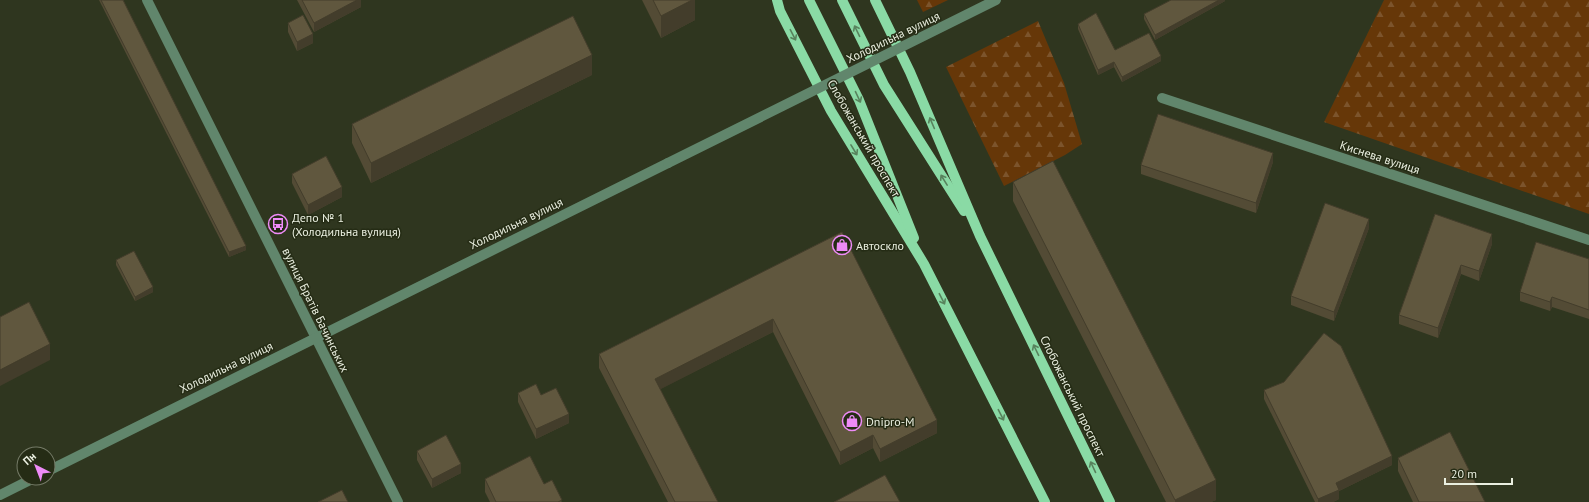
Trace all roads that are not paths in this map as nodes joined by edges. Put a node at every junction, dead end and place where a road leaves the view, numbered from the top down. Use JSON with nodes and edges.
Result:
{"nodes":[{"id":1,"x":147,"y":0,"type":"edge"},
{"id":2,"x":777,"y":0,"type":"edge"},
{"id":3,"x":809,"y":0,"type":"edge"},
{"id":4,"x":842,"y":0,"type":"edge"},
{"id":5,"x":875,"y":0,"type":"edge"},
{"id":6,"x":996,"y":0,"type":"edge"},
{"id":7,"x":1162,"y":98,"type":"dead end"},
{"id":8,"x":980,"y":236,"type":"junction"},
{"id":9,"x":1589,"y":240,"type":"edge"},
{"id":10,"x":924,"y":264,"type":"junction"},
{"id":11,"x":315,"y":338,"type":"junction"},
{"id":12,"x":56,"y":467,"type":"edge"},
{"id":13,"x":18,"y":486,"type":"edge"},
{"id":14,"x":0,"y":495,"type":"edge"},
{"id":15,"x":398,"y":502,"type":"edge"},
{"id":16,"x":1045,"y":502,"type":"edge"},
{"id":17,"x":1110,"y":502,"type":"edge"}],
"edges":[{"from":1,"to":11,"type":"street","name":"вулиця Братів Бачинських"},
{"from":2,"to":10,"type":"main road","name":"Слобожанський проспект","one_way":true},
{"from":3,"to":10,"type":"main road","name":"Слобожанський проспект","one_way":true},
{"from":8,"to":4,"type":"main road","name":"Слобожанський проспект","one_way":true},
{"from":8,"to":5,"type":"main road","name":"Слобожанський проспект","one_way":true},
{"from":6,"to":11,"type":"street","name":"Холодильна вулиця","bridge":true},
{"from":7,"to":9,"type":"street","name":"Киснева вулиця"},
{"from":17,"to":8,"type":"main road","name":"Слобожанський проспект","one_way":true},
{"from":10,"to":16,"type":"main road","name":"Слобожанський проспект","one_way":true},
{"from":11,"to":12,"type":"street","name":"Холодильна вулиця"},
{"from":11,"to":15,"type":"street","name":"вулиця Братів Бачинських"},
{"from":13,"to":14,"type":"street"}]}
